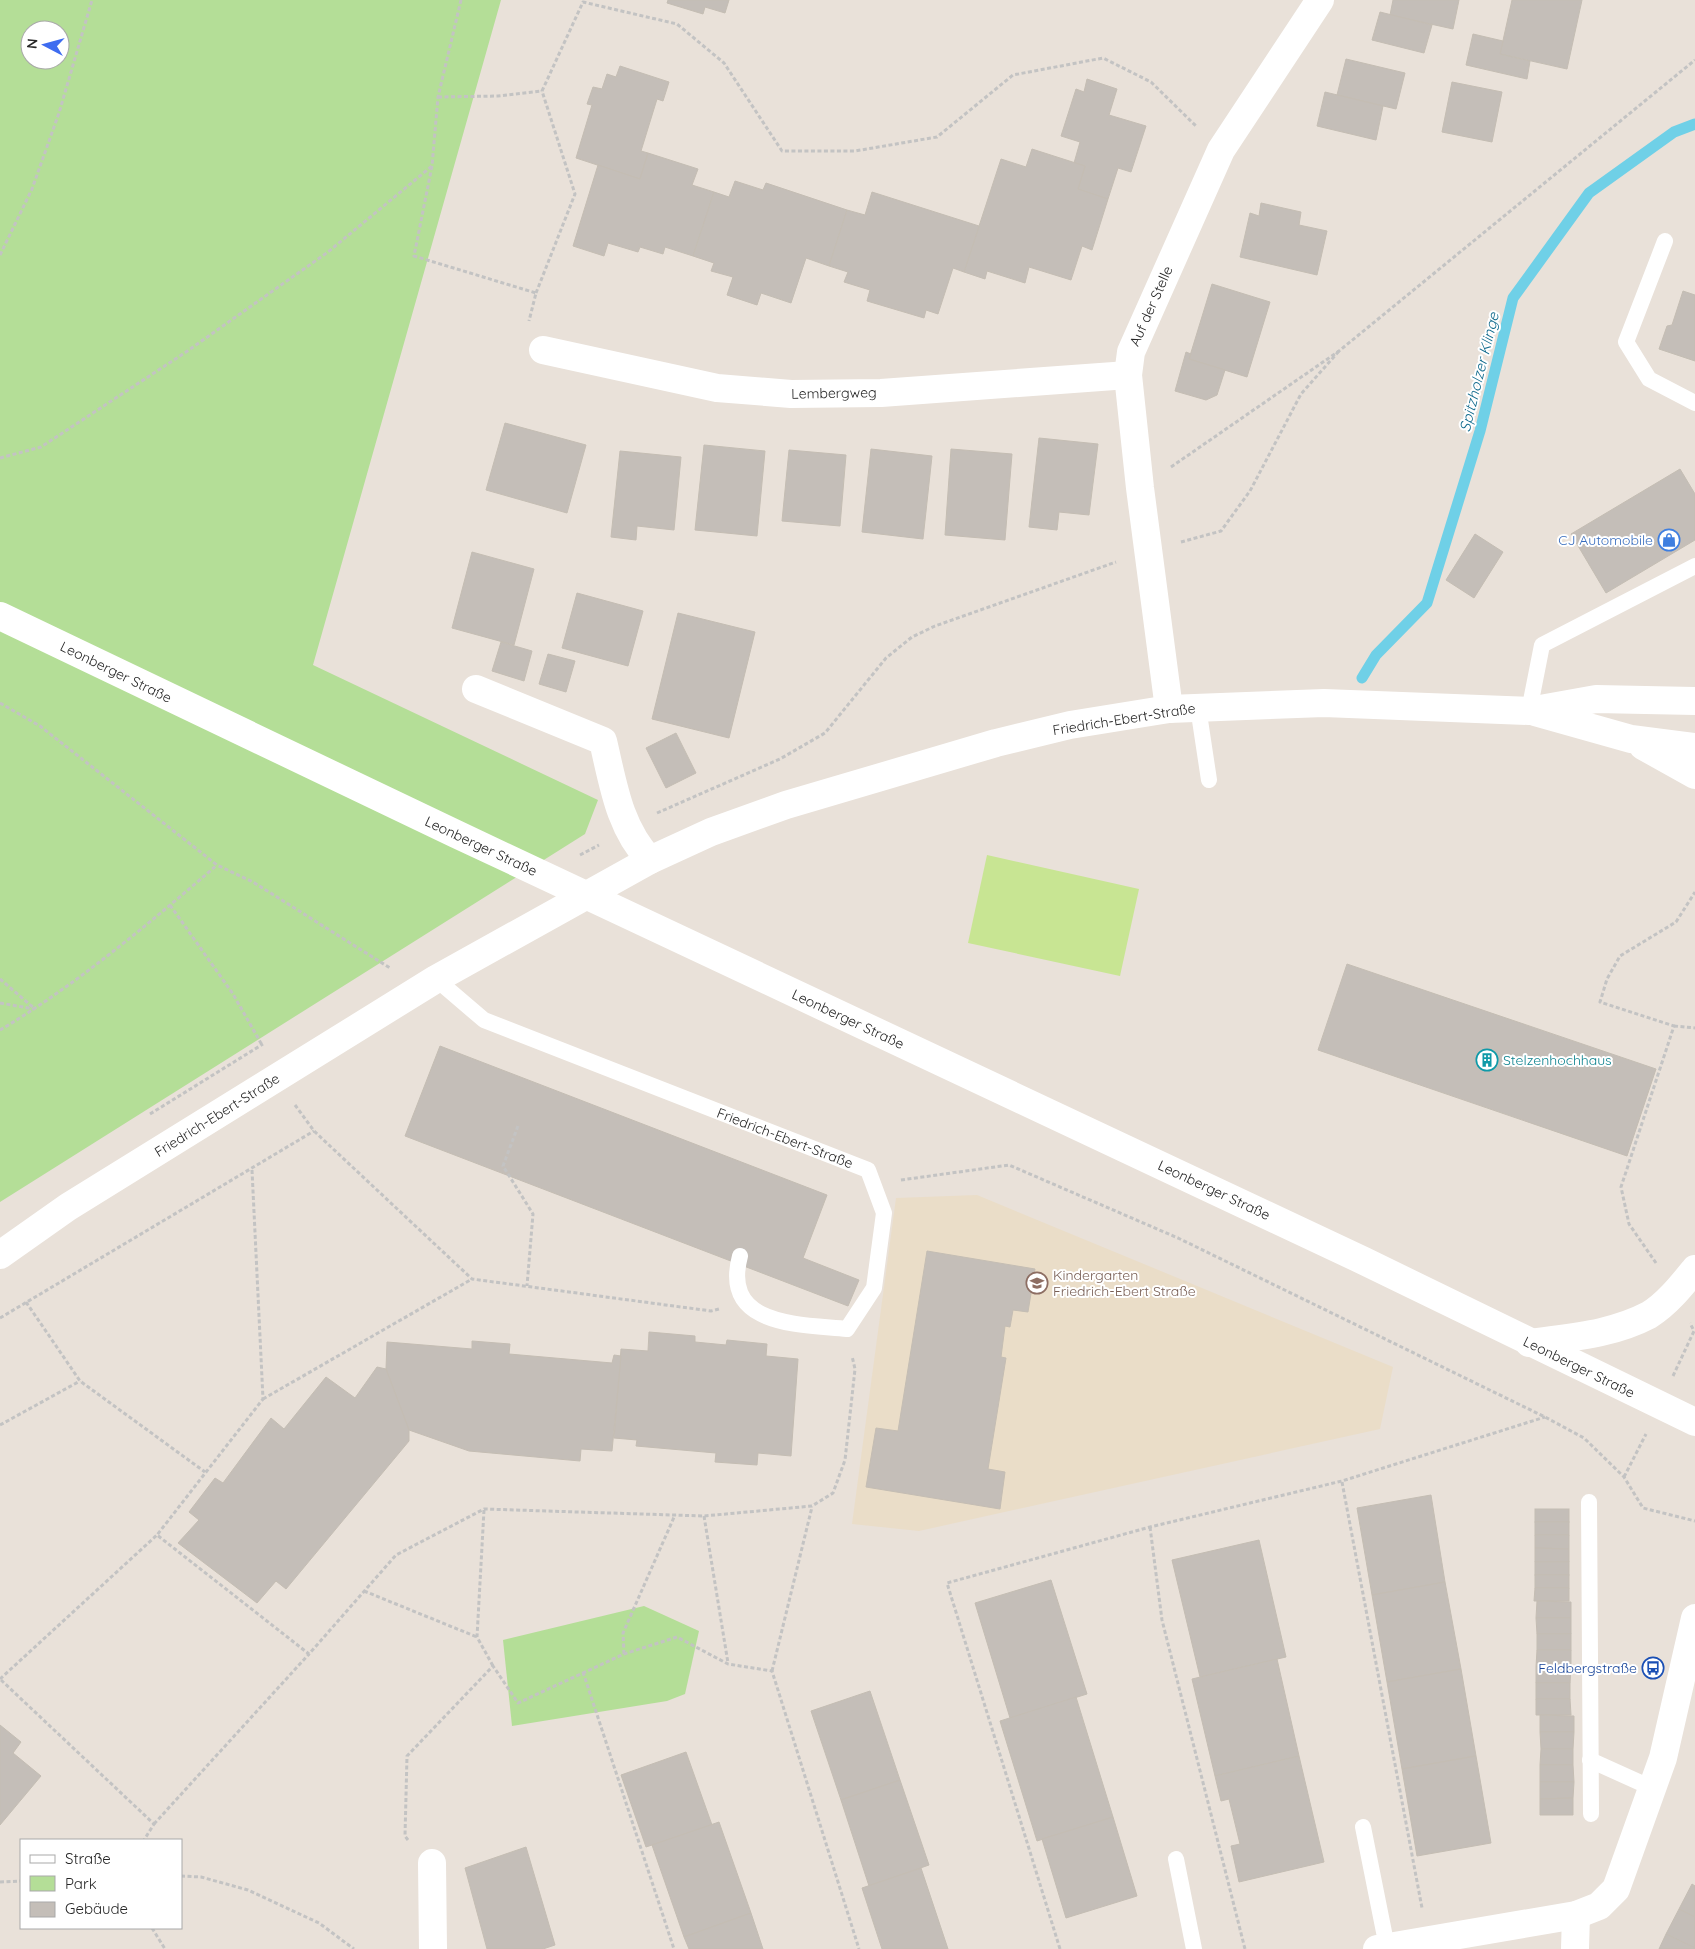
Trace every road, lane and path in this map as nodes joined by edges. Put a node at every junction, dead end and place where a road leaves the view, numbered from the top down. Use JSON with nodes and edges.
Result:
{"nodes":[{"id":1,"x":92,"y":0,"type":"edge"},
{"id":2,"x":460,"y":0,"type":"edge"},
{"id":3,"x":1320,"y":0,"type":"edge"},
{"id":4,"x":584,"y":1,"type":"edge"},
{"id":5,"x":1695,"y":60,"type":"edge"},
{"id":6,"x":542,"y":91,"type":"junction"},
{"id":7,"x":438,"y":97,"type":"junction"},
{"id":8,"x":1221,"y":150,"type":"junction"},
{"id":9,"x":432,"y":166,"type":"junction"},
{"id":10,"x":1665,"y":241,"type":"dead end"},
{"id":11,"x":0,"y":255,"type":"edge"},
{"id":12,"x":536,"y":293,"type":"junction"},
{"id":13,"x":543,"y":350,"type":"joint"},
{"id":14,"x":1339,"y":351,"type":"junction"},
{"id":15,"x":1128,"y":375,"type":"junction"},
{"id":16,"x":1695,"y":403,"type":"edge"},
{"id":17,"x":0,"y":458,"type":"edge"},
{"id":18,"x":1140,"y":488,"type":"junction"},
{"id":19,"x":1149,"y":550,"type":"junction"},
{"id":20,"x":1695,"y":566,"type":"edge"},
{"id":21,"x":0,"y":616,"type":"edge"},
{"id":22,"x":476,"y":689,"type":"dead end"},
{"id":23,"x":1693,"y":699,"type":"edge"},
{"id":24,"x":0,"y":703,"type":"edge"},
{"id":25,"x":1198,"y":707,"type":"junction"},
{"id":26,"x":1169,"y":709,"type":"junction"},
{"id":27,"x":1529,"y":711,"type":"junction"},
{"id":28,"x":1631,"y":739,"type":"junction"},
{"id":29,"x":1695,"y":747,"type":"edge"},
{"id":30,"x":1695,"y":775,"type":"edge"},
{"id":31,"x":1209,"y":780,"type":"dead end"},
{"id":32,"x":650,"y":860,"type":"junction"},
{"id":33,"x":217,"y":864,"type":"junction"},
{"id":34,"x":1695,"y":892,"type":"edge"},
{"id":35,"x":170,"y":905,"type":"junction"},
{"id":36,"x":390,"y":968,"type":"dead end"},
{"id":37,"x":0,"y":978,"type":"edge"},
{"id":38,"x":436,"y":979,"type":"junction"},
{"id":39,"x":233,"y":994,"type":"dead end"},
{"id":40,"x":0,"y":1003,"type":"edge"},
{"id":41,"x":35,"y":1009,"type":"junction"},
{"id":42,"x":1674,"y":1026,"type":"junction"},
{"id":43,"x":1695,"y":1028,"type":"edge"},
{"id":44,"x":0,"y":1030,"type":"edge"},
{"id":45,"x":302,"y":1117,"type":"dead end"},
{"id":46,"x":518,"y":1126,"type":"dead end"},
{"id":47,"x":314,"y":1131,"type":"junction"},
{"id":48,"x":252,"y":1170,"type":"junction"},
{"id":49,"x":873,"y":1184,"type":"junction"},
{"id":50,"x":0,"y":1255,"type":"edge"},
{"id":51,"x":740,"y":1256,"type":"dead end"},
{"id":52,"x":1695,"y":1269,"type":"edge"},
{"id":53,"x":472,"y":1279,"type":"junction"},
{"id":54,"x":528,"y":1286,"type":"junction"},
{"id":55,"x":1674,"y":1294,"type":"junction"},
{"id":56,"x":744,"y":1301,"type":"junction"},
{"id":57,"x":26,"y":1302,"type":"junction"},
{"id":58,"x":0,"y":1318,"type":"edge"},
{"id":59,"x":846,"y":1329,"type":"junction"},
{"id":60,"x":1529,"y":1343,"type":"junction"},
{"id":61,"x":80,"y":1381,"type":"junction"},
{"id":62,"x":263,"y":1399,"type":"junction"},
{"id":63,"x":1545,"y":1417,"type":"junction"},
{"id":64,"x":1695,"y":1422,"type":"edge"},
{"id":65,"x":0,"y":1425,"type":"edge"},
{"id":66,"x":205,"y":1472,"type":"junction"},
{"id":67,"x":1342,"y":1481,"type":"junction"},
{"id":68,"x":1589,"y":1502,"type":"dead end"},
{"id":69,"x":812,"y":1506,"type":"junction"},
{"id":70,"x":484,"y":1509,"type":"junction"},
{"id":71,"x":675,"y":1515,"type":"junction"},
{"id":72,"x":704,"y":1516,"type":"junction"},
{"id":73,"x":1695,"y":1522,"type":"edge"},
{"id":74,"x":1150,"y":1527,"type":"junction"},
{"id":75,"x":157,"y":1535,"type":"junction"},
{"id":76,"x":364,"y":1591,"type":"junction"},
{"id":77,"x":1695,"y":1618,"type":"edge"},
{"id":78,"x":477,"y":1637,"type":"junction"},
{"id":79,"x":309,"y":1654,"type":"junction"},
{"id":80,"x":624,"y":1654,"type":"junction"},
{"id":81,"x":728,"y":1664,"type":"junction"},
{"id":82,"x":493,"y":1666,"type":"junction"},
{"id":83,"x":772,"y":1671,"type":"junction"},
{"id":84,"x":583,"y":1672,"type":"junction"},
{"id":85,"x":0,"y":1680,"type":"edge"},
{"id":86,"x":1590,"y":1760,"type":"junction"},
{"id":87,"x":1652,"y":1788,"type":"junction"},
{"id":88,"x":1591,"y":1814,"type":"dead end"},
{"id":89,"x":154,"y":1824,"type":"junction"},
{"id":90,"x":1363,"y":1827,"type":"dead end"},
{"id":91,"x":145,"y":1839,"type":"edge"},
{"id":92,"x":1176,"y":1858,"type":"dead end"},
{"id":93,"x":432,"y":1863,"type":"joint"},
{"id":94,"x":182,"y":1876,"type":"edge"},
{"id":95,"x":20,"y":1881,"type":"edge"},
{"id":96,"x":0,"y":1882,"type":"edge"},
{"id":97,"x":1576,"y":1915,"type":"junction"},
{"id":98,"x":153,"y":1929,"type":"edge"},
{"id":99,"x":1428,"y":1941,"type":"junction"},
{"id":100,"x":1382,"y":1948,"type":"edge"},
{"id":101,"x":165,"y":1949,"type":"edge"},
{"id":102,"x":354,"y":1949,"type":"edge"},
{"id":103,"x":433,"y":1949,"type":"edge"},
{"id":104,"x":674,"y":1949,"type":"edge"},
{"id":105,"x":859,"y":1949,"type":"edge"},
{"id":106,"x":1060,"y":1949,"type":"edge"},
{"id":107,"x":1194,"y":1949,"type":"edge"},
{"id":108,"x":1245,"y":1949,"type":"edge"},
{"id":109,"x":1575,"y":1949,"type":"edge"}],
"edges":[{"from":1,"to":11,"type":"path"},
{"from":2,"to":7,"type":"path"},
{"from":3,"to":8,"type":"street","name":"Auf der Stelle"},
{"from":4,"to":6,"type":"path"},
{"from":4,"to":8,"type":"path"},
{"from":5,"to":14,"type":"path"},
{"from":6,"to":7,"type":"path"},
{"from":6,"to":12,"type":"path"},
{"from":7,"to":9,"type":"path"},
{"from":8,"to":15,"type":"street","name":"Auf der Stelle"},
{"from":9,"to":12,"type":"path"},
{"from":9,"to":17,"type":"path"},
{"from":10,"to":16,"type":"lane"},
{"from":12,"to":13,"type":"path"},
{"from":13,"to":15,"type":"street","name":"Lembergweg"},
{"from":14,"to":18,"type":"path"},
{"from":14,"to":19,"type":"path"},
{"from":15,"to":18,"type":"street","name":"Auf der Stelle"},
{"from":18,"to":19,"type":"street","name":"Auf der Stelle"},
{"from":19,"to":26,"type":"street","name":"Auf der Stelle"},
{"from":20,"to":27,"type":"lane"},
{"from":21,"to":60,"type":"street","name":"Leonberger Straße"},
{"from":22,"to":32,"type":"street"},
{"from":23,"to":27,"type":"street","name":"Friedrich-Ebert-Straße"},
{"from":24,"to":33,"type":"path"},
{"from":25,"to":26,"type":"street","name":"Friedrich-Ebert-Straße"},
{"from":25,"to":27,"type":"street","name":"Friedrich-Ebert-Straße"},
{"from":25,"to":31,"type":"lane"},
{"from":26,"to":32,"type":"street","name":"Friedrich-Ebert-Straße"},
{"from":27,"to":28,"type":"street","name":"Friedrich-Ebert-Straße"},
{"from":28,"to":29,"type":"street","name":"Friedrich-Ebert-Straße"},
{"from":28,"to":30,"type":"street","name":"Friedrich-Ebert-Straße"},
{"from":32,"to":38,"type":"street","name":"Friedrich-Ebert-Straße"},
{"from":33,"to":35,"type":"path"},
{"from":33,"to":36,"type":"path"},
{"from":34,"to":42,"type":"path"},
{"from":35,"to":39,"type":"path"},
{"from":35,"to":41,"type":"path"},
{"from":37,"to":41,"type":"path"},
{"from":38,"to":49,"type":"lane","name":"Friedrich-Ebert-Straße"},
{"from":38,"to":50,"type":"street","name":"Friedrich-Ebert-Straße"},
{"from":40,"to":41,"type":"path"},
{"from":41,"to":44,"type":"path"},
{"from":42,"to":43,"type":"path"},
{"from":42,"to":55,"type":"path"},
{"from":45,"to":47,"type":"path"},
{"from":46,"to":54,"type":"path"},
{"from":47,"to":48,"type":"path"},
{"from":47,"to":53,"type":"path"},
{"from":48,"to":57,"type":"path"},
{"from":48,"to":62,"type":"path"},
{"from":49,"to":59,"type":"lane","name":"Friedrich-Ebert-Straße"},
{"from":49,"to":63,"type":"path"},
{"from":51,"to":56,"type":"lane"},
{"from":52,"to":55,"type":"street"},
{"from":53,"to":54,"type":"path"},
{"from":53,"to":62,"type":"path"},
{"from":54,"to":56,"type":"path"},
{"from":55,"to":60,"type":"street"},
{"from":56,"to":59,"type":"lane"},
{"from":57,"to":58,"type":"path"},
{"from":57,"to":61,"type":"path"},
{"from":59,"to":69,"type":"path"},
{"from":60,"to":64,"type":"street","name":"Leonberger Straße"},
{"from":61,"to":65,"type":"path"},
{"from":61,"to":66,"type":"path"},
{"from":62,"to":66,"type":"path"},
{"from":63,"to":67,"type":"path"},
{"from":63,"to":73,"type":"path"},
{"from":66,"to":75,"type":"path"},
{"from":67,"to":74,"type":"path"},
{"from":67,"to":99,"type":"path"},
{"from":68,"to":86,"type":"lane"},
{"from":69,"to":72,"type":"path"},
{"from":69,"to":83,"type":"path"},
{"from":70,"to":71,"type":"path"},
{"from":70,"to":76,"type":"path"},
{"from":70,"to":78,"type":"path"},
{"from":71,"to":72,"type":"path"},
{"from":71,"to":80,"type":"path"},
{"from":72,"to":81,"type":"path"},
{"from":74,"to":106,"type":"path"},
{"from":74,"to":108,"type":"path"},
{"from":75,"to":79,"type":"path"},
{"from":75,"to":85,"type":"path"},
{"from":76,"to":78,"type":"path"},
{"from":76,"to":79,"type":"path"},
{"from":77,"to":87,"type":"street"},
{"from":78,"to":82,"type":"path"},
{"from":79,"to":89,"type":"path"},
{"from":80,"to":81,"type":"path"},
{"from":80,"to":84,"type":"path"},
{"from":81,"to":83,"type":"path"},
{"from":82,"to":84,"type":"path"},
{"from":82,"to":93,"type":"path"},
{"from":83,"to":105,"type":"path"},
{"from":84,"to":104,"type":"path"},
{"from":85,"to":89,"type":"path"},
{"from":86,"to":87,"type":"lane"},
{"from":86,"to":88,"type":"lane"},
{"from":87,"to":97,"type":"street"},
{"from":89,"to":91,"type":"path"},
{"from":90,"to":100,"type":"lane"},
{"from":92,"to":107,"type":"lane"},
{"from":93,"to":103,"type":"street"},
{"from":94,"to":102,"type":"path"},
{"from":95,"to":96,"type":"path"},
{"from":97,"to":99,"type":"street"},
{"from":97,"to":109,"type":"street"},
{"from":98,"to":101,"type":"path"},
{"from":99,"to":100,"type":"street"}]}
